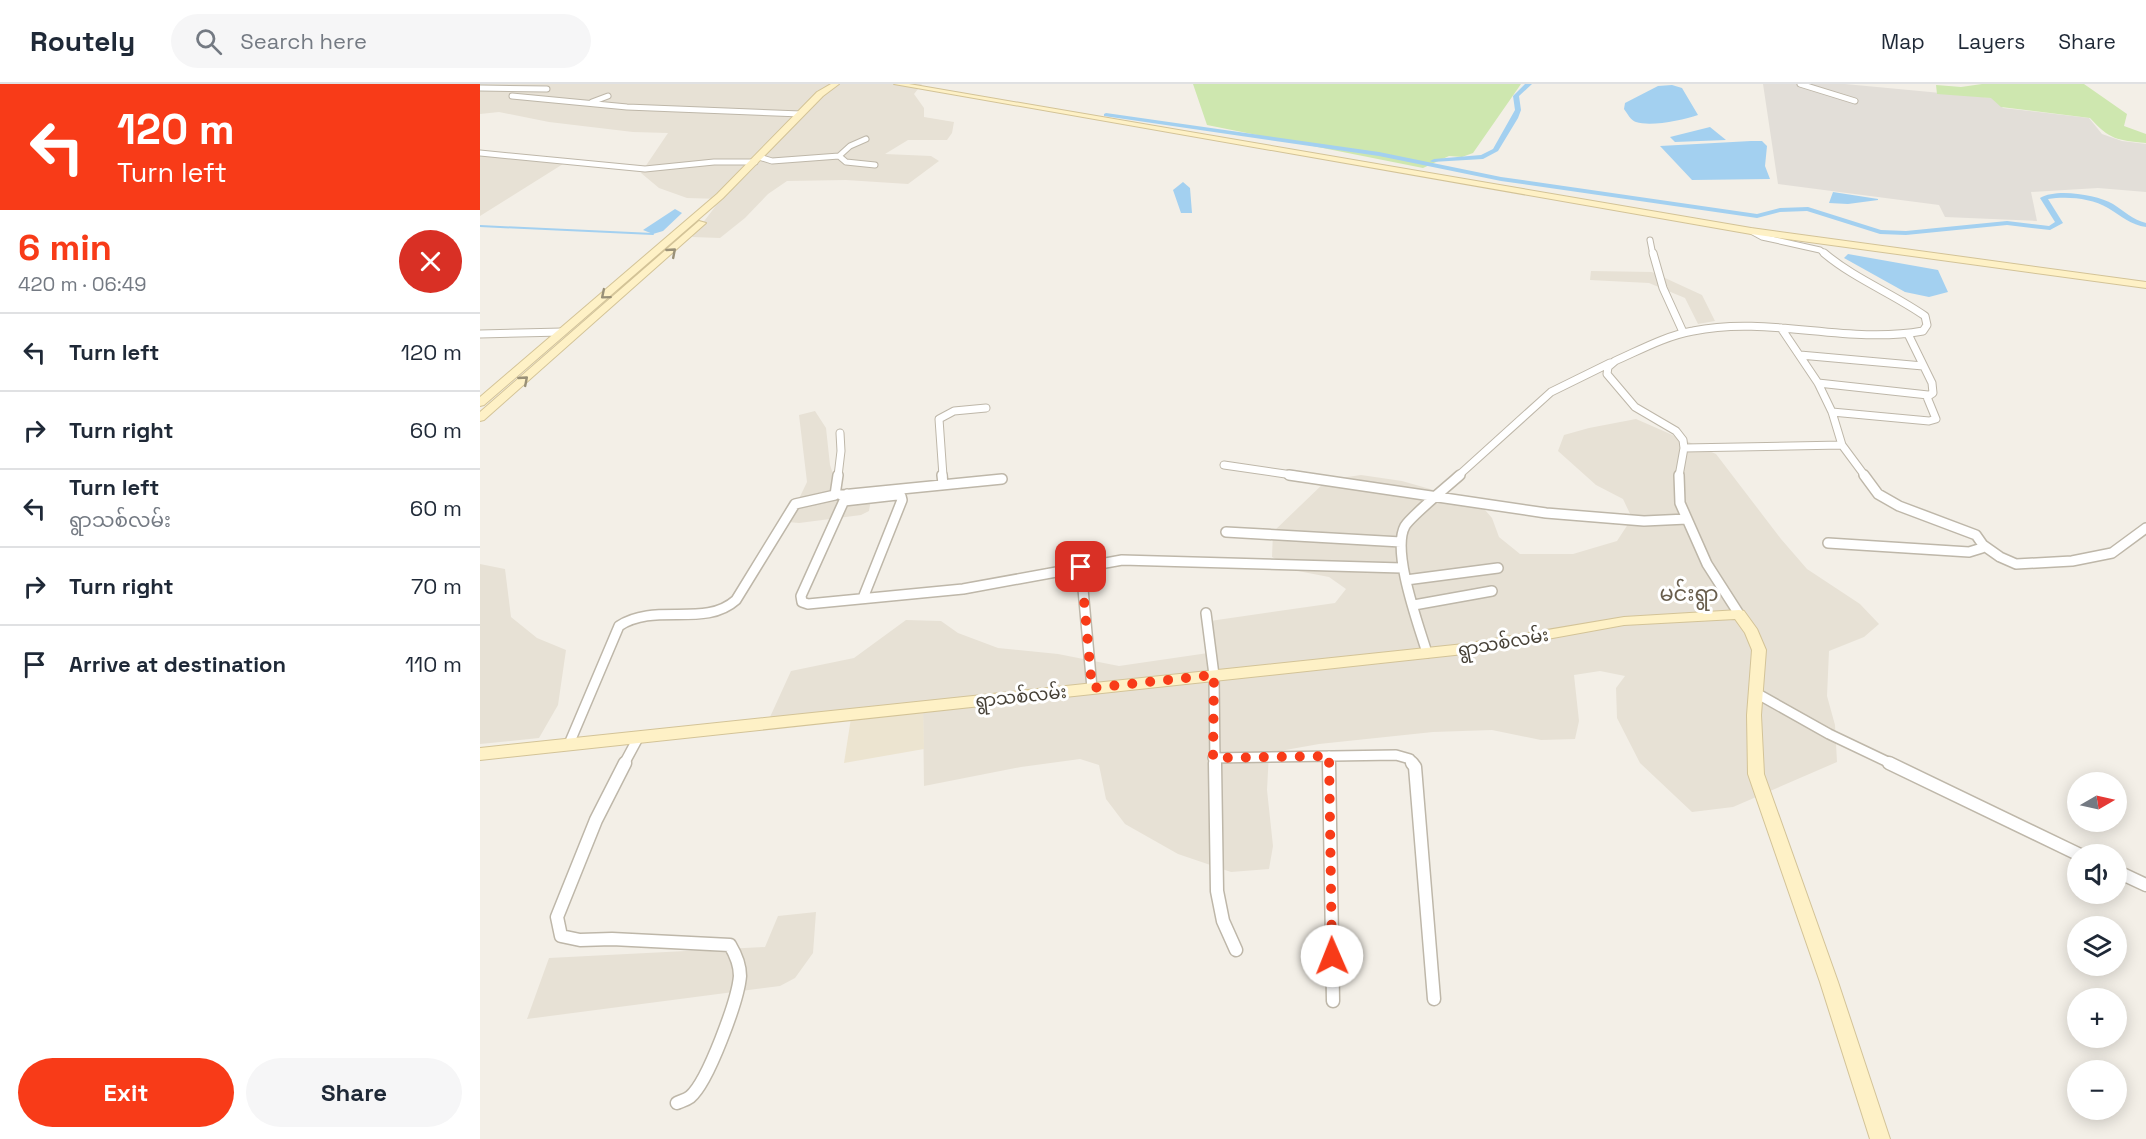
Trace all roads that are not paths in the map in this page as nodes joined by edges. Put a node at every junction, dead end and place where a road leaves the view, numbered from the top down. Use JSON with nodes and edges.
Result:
{"nodes":[{"id":1,"x":837,"y":84,"type":"edge"},
{"id":2,"x":897,"y":84,"type":"edge"},
{"id":3,"x":1800,"y":84,"type":"edge"},
{"id":4,"x":547,"y":86,"type":"edge"},
{"id":5,"x":821,"y":87,"type":"edge"},
{"id":6,"x":929,"y":87,"type":"edge"},
{"id":7,"x":480,"y":88,"type":"edge"},
{"id":8,"x":536,"y":88,"type":"junction"},
{"id":9,"x":608,"y":96,"type":"dead end"},
{"id":10,"x":1855,"y":101,"type":"dead end"},
{"id":11,"x":590,"y":103,"type":"junction"},
{"id":12,"x":801,"y":114,"type":"junction"},
{"id":13,"x":866,"y":139,"type":"dead end"},
{"id":14,"x":480,"y":153,"type":"edge"},
{"id":15,"x":839,"y":156,"type":"junction"},
{"id":16,"x":757,"y":159,"type":"junction"},
{"id":17,"x":875,"y":165,"type":"dead end"},
{"id":18,"x":744,"y":173,"type":"junction"},
{"id":19,"x":1751,"y":231,"type":"junction"},
{"id":20,"x":1650,"y":240,"type":"dead end"},
{"id":21,"x":2146,"y":285,"type":"edge"},
{"id":22,"x":1781,"y":328,"type":"junction"},
{"id":23,"x":562,"y":332,"type":"junction"},
{"id":24,"x":1683,"y":332,"type":"junction"},
{"id":25,"x":480,"y":334,"type":"edge"},
{"id":26,"x":1908,"y":334,"type":"junction"},
{"id":27,"x":1800,"y":355,"type":"junction"},
{"id":28,"x":1615,"y":361,"type":"junction"},
{"id":29,"x":1923,"y":366,"type":"junction"},
{"id":30,"x":1818,"y":383,"type":"junction"},
{"id":31,"x":1928,"y":395,"type":"junction"},
{"id":32,"x":480,"y":403,"type":"edge"},
{"id":33,"x":986,"y":408,"type":"dead end"},
{"id":34,"x":1832,"y":412,"type":"junction"},
{"id":35,"x":480,"y":418,"type":"edge"},
{"id":36,"x":840,"y":433,"type":"dead end"},
{"id":37,"x":1842,"y":446,"type":"junction"},
{"id":38,"x":1684,"y":448,"type":"junction"},
{"id":39,"x":1224,"y":465,"type":"dead end"},
{"id":40,"x":1002,"y":479,"type":"dead end"},
{"id":41,"x":943,"y":484,"type":"junction"},
{"id":42,"x":1437,"y":495,"type":"junction"},
{"id":43,"x":842,"y":497,"type":"junction"},
{"id":44,"x":1687,"y":519,"type":"junction"},
{"id":45,"x":2146,"y":528,"type":"edge"},
{"id":46,"x":1226,"y":532,"type":"dead end"},
{"id":47,"x":1401,"y":542,"type":"junction"},
{"id":48,"x":1828,"y":543,"type":"dead end"},
{"id":49,"x":1983,"y":545,"type":"junction"},
{"id":50,"x":1081,"y":567,"type":"junction"},
{"id":51,"x":1402,"y":568,"type":"junction"},
{"id":52,"x":1498,"y":568,"type":"dead end"},
{"id":53,"x":1406,"y":580,"type":"junction"},
{"id":54,"x":1492,"y":591,"type":"dead end"},
{"id":55,"x":863,"y":598,"type":"junction"},
{"id":56,"x":1414,"y":605,"type":"junction"},
{"id":57,"x":1206,"y":613,"type":"dead end"},
{"id":58,"x":1739,"y":614,"type":"junction"},
{"id":59,"x":1427,"y":653,"type":"junction"},
{"id":60,"x":1214,"y":675,"type":"junction"},
{"id":61,"x":1092,"y":688,"type":"junction"},
{"id":62,"x":1756,"y":693,"type":"junction"},
{"id":63,"x":638,"y":738,"type":"junction"},
{"id":64,"x":569,"y":744,"type":"junction"},
{"id":65,"x":480,"y":754,"type":"edge"},
{"id":66,"x":1329,"y":756,"type":"junction"},
{"id":67,"x":1213,"y":758,"type":"junction"},
{"id":68,"x":2067,"y":849,"type":"edge"},
{"id":69,"x":2127,"y":876,"type":"edge"},
{"id":70,"x":2146,"y":885,"type":"edge"},
{"id":71,"x":1236,"y":951,"type":"dead end"},
{"id":72,"x":1434,"y":999,"type":"dead end"},
{"id":73,"x":1333,"y":1001,"type":"dead end"},
{"id":74,"x":677,"y":1103,"type":"dead end"},
{"id":75,"x":1880,"y":1139,"type":"edge"}],
"edges":[{"from":1,"to":5,"type":"main road"},
{"from":2,"to":6,"type":"main road"},
{"from":3,"to":10,"type":"street"},
{"from":4,"to":8,"type":"street"},
{"from":5,"to":12,"type":"main road"},
{"from":6,"to":19,"type":"main road"},
{"from":7,"to":8,"type":"street"},
{"from":8,"to":11,"type":"street"},
{"from":9,"to":11,"type":"street"},
{"from":11,"to":12,"type":"street"},
{"from":12,"to":16,"type":"main road"},
{"from":13,"to":15,"type":"street"},
{"from":14,"to":16,"type":"street"},
{"from":15,"to":16,"type":"street"},
{"from":15,"to":17,"type":"street"},
{"from":16,"to":18,"type":"main road"},
{"from":18,"to":23,"type":"main road","one_way":true},
{"from":35,"to":18,"type":"main road","one_way":true},
{"from":19,"to":21,"type":"main road"},
{"from":19,"to":26,"type":"street"},
{"from":20,"to":24,"type":"street"},
{"from":22,"to":24,"type":"street"},
{"from":22,"to":26,"type":"street"},
{"from":22,"to":27,"type":"street"},
{"from":23,"to":25,"type":"street"},
{"from":23,"to":32,"type":"main road"},
{"from":24,"to":28,"type":"street"},
{"from":26,"to":29,"type":"street"},
{"from":27,"to":29,"type":"street"},
{"from":27,"to":30,"type":"street"},
{"from":28,"to":38,"type":"street"},
{"from":28,"to":42,"type":"street"},
{"from":29,"to":31,"type":"street"},
{"from":30,"to":31,"type":"street"},
{"from":30,"to":34,"type":"street"},
{"from":31,"to":34,"type":"street"},
{"from":33,"to":41,"type":"street"},
{"from":34,"to":37,"type":"street"},
{"from":36,"to":43,"type":"street"},
{"from":37,"to":38,"type":"street"},
{"from":37,"to":49,"type":"street"},
{"from":38,"to":44,"type":"street"},
{"from":39,"to":42,"type":"street"},
{"from":40,"to":41,"type":"street"},
{"from":41,"to":43,"type":"street"},
{"from":42,"to":44,"type":"street"},
{"from":42,"to":47,"type":"street"},
{"from":43,"to":55,"type":"street"},
{"from":43,"to":55,"type":"street"},
{"from":43,"to":64,"type":"street"},
{"from":44,"to":58,"type":"street"},
{"from":45,"to":49,"type":"street"},
{"from":46,"to":47,"type":"street"},
{"from":47,"to":51,"type":"street"},
{"from":48,"to":49,"type":"street"},
{"from":50,"to":51,"type":"street"},
{"from":50,"to":55,"type":"street"},
{"from":50,"to":61,"type":"street"},
{"from":51,"to":53,"type":"street"},
{"from":52,"to":53,"type":"street"},
{"from":53,"to":56,"type":"street"},
{"from":54,"to":56,"type":"street"},
{"from":56,"to":59,"type":"street"},
{"from":57,"to":60,"type":"street"},
{"from":58,"to":59,"type":"main road","name":"ရွာသစ်လမ်း"},
{"from":58,"to":62,"type":"main road"},
{"from":59,"to":60,"type":"main road","name":"ရွာသစ်လမ်း"},
{"from":60,"to":61,"type":"main road","name":"ရွာသစ်လမ်း"},
{"from":60,"to":67,"type":"street"},
{"from":61,"to":63,"type":"main road","name":"ရွာသစ်လမ်း"},
{"from":62,"to":68,"type":"street"},
{"from":62,"to":75,"type":"main road"},
{"from":63,"to":64,"type":"main road","name":"ရွာသစ်လမ်း"},
{"from":63,"to":74,"type":"street"},
{"from":64,"to":65,"type":"main road","name":"ရွာသစ်လမ်း"},
{"from":66,"to":67,"type":"street"},
{"from":66,"to":72,"type":"street"},
{"from":66,"to":73,"type":"street"},
{"from":67,"to":71,"type":"street"},
{"from":69,"to":70,"type":"street"}]}
